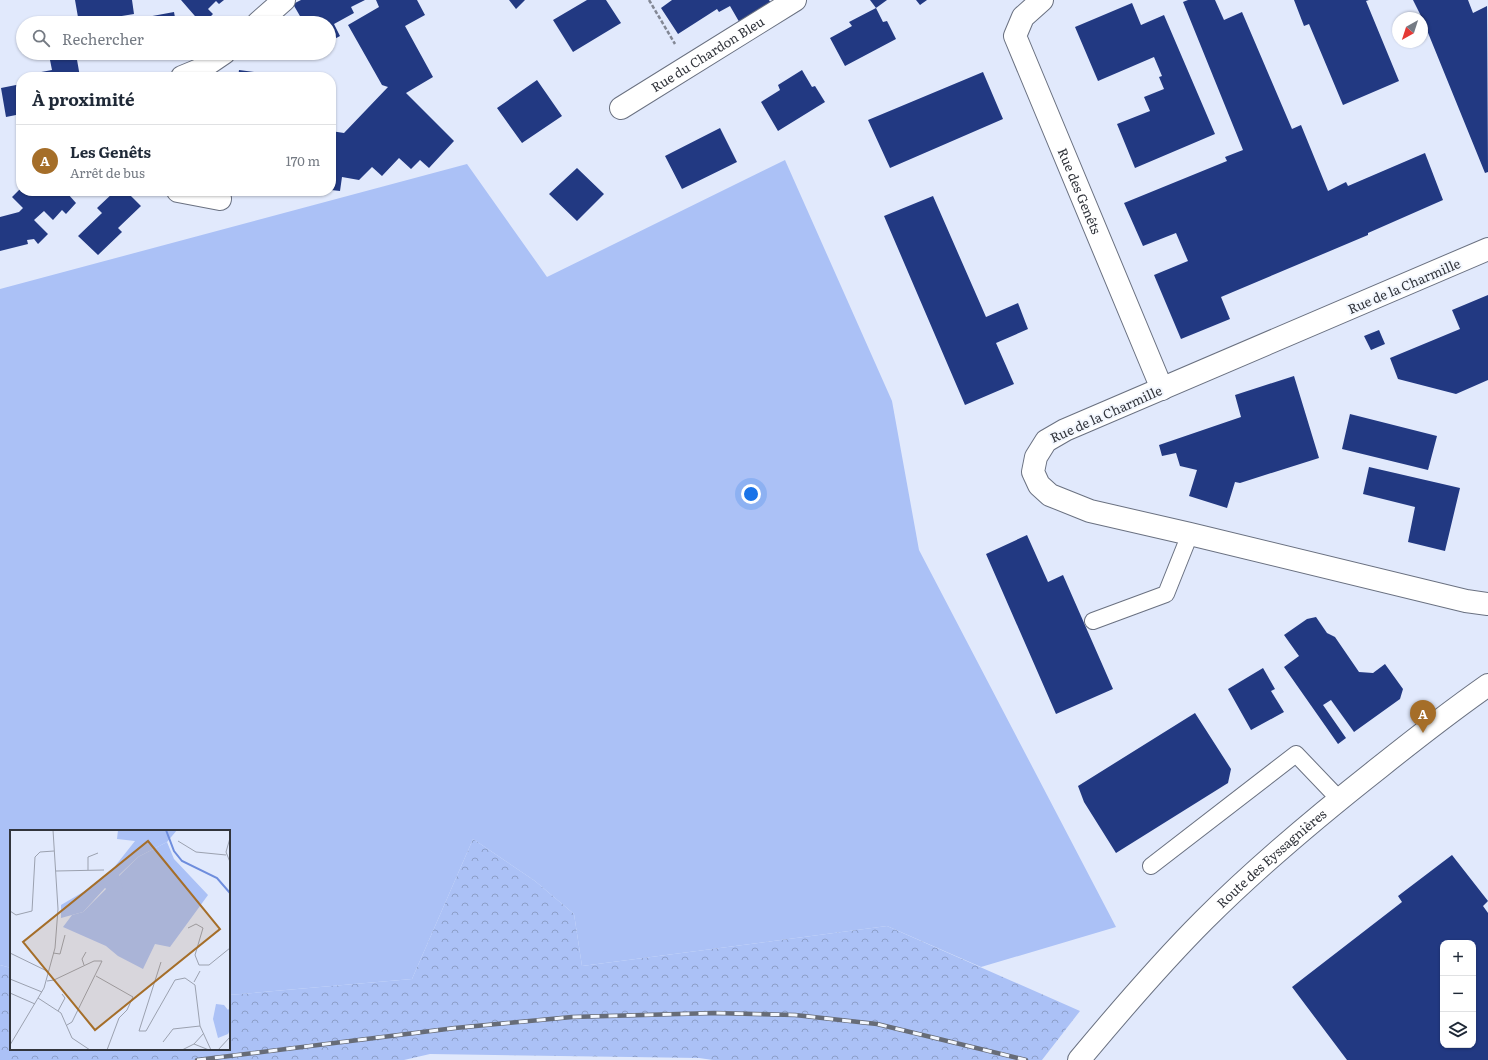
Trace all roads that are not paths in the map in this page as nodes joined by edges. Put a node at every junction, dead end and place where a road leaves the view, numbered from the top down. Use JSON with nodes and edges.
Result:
{"nodes":[{"id":1,"x":284,"y":0,"type":"edge"},
{"id":2,"x":795,"y":0,"type":"edge"},
{"id":3,"x":1042,"y":0,"type":"edge"},
{"id":4,"x":266,"y":16,"type":"edge"},
{"id":5,"x":214,"y":60,"type":"edge"},
{"id":6,"x":194,"y":72,"type":"edge"},
{"id":7,"x":621,"y":108,"type":"dead end"},
{"id":8,"x":204,"y":196,"type":"edge"},
{"id":9,"x":220,"y":199,"type":"dead end"},
{"id":10,"x":1488,"y":249,"type":"edge"},
{"id":11,"x":1162,"y":389,"type":"junction"},
{"id":12,"x":1190,"y":534,"type":"junction"},
{"id":13,"x":1466,"y":602,"type":"junction"},
{"id":14,"x":1488,"y":604,"type":"edge"},
{"id":15,"x":1093,"y":621,"type":"dead end"},
{"id":16,"x":1488,"y":622,"type":"edge"},
{"id":17,"x":1486,"y":690,"type":"edge"},
{"id":18,"x":1339,"y":799,"type":"junction"},
{"id":19,"x":1151,"y":866,"type":"dead end"},
{"id":20,"x":1079,"y":1060,"type":"edge"}],
"edges":[{"from":1,"to":4,"type":"street"},
{"from":2,"to":7,"type":"street","name":"Rue du Chardon Bleu"},
{"from":3,"to":11,"type":"street","name":"Rue des Genêts"},
{"from":5,"to":6,"type":"street"},
{"from":8,"to":9,"type":"street"},
{"from":10,"to":11,"type":"street","name":"Rue de la Charmille"},
{"from":11,"to":12,"type":"street","name":"Rue de la Charmille"},
{"from":12,"to":13,"type":"street","name":"Rue de la Charmille"},
{"from":12,"to":15,"type":"lane"},
{"from":13,"to":14,"type":"street","name":"Rue de la Charmille"},
{"from":13,"to":16,"type":"street","name":"Rue de la Charmille"},
{"from":17,"to":18,"type":"street","name":"Route des Eyssagnières"},
{"from":18,"to":19,"type":"lane"},
{"from":18,"to":20,"type":"street","name":"Route des Eyssagnières"}]}
